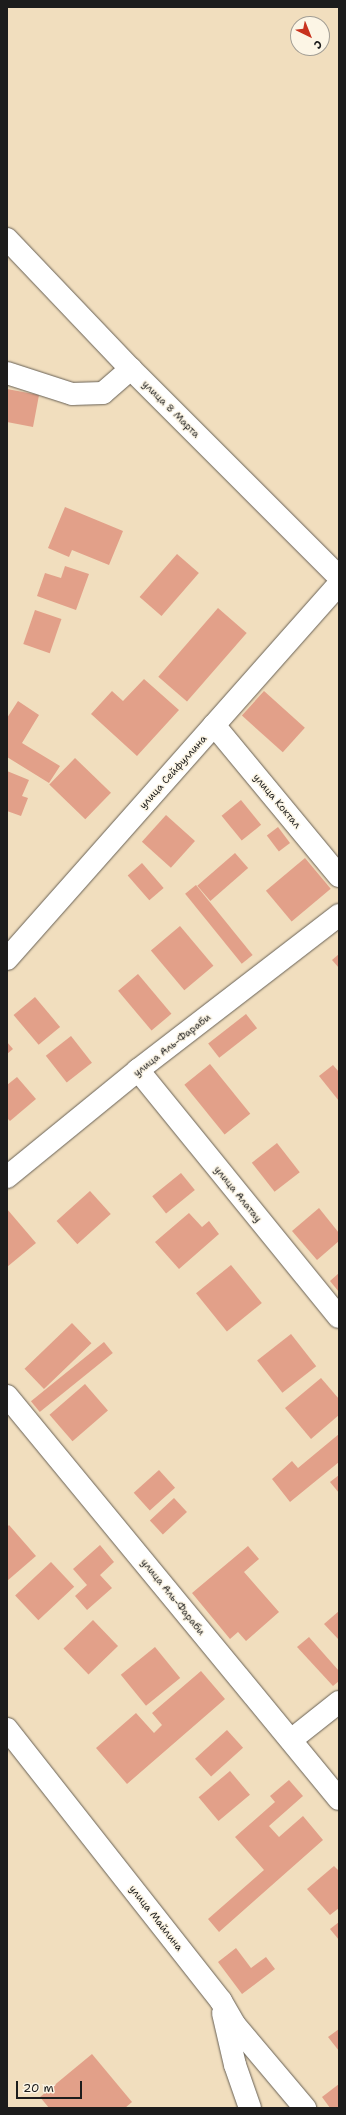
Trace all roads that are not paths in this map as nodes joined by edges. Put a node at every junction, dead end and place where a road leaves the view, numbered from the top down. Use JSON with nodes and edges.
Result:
{"nodes":[{"id":1,"x":7,"y":239,"type":"edge"},
{"id":2,"x":131,"y":370,"type":"junction"},
{"id":3,"x":7,"y":373,"type":"edge"},
{"id":4,"x":339,"y":577,"type":"edge"},
{"id":5,"x":339,"y":584,"type":"edge"},
{"id":6,"x":214,"y":726,"type":"junction"},
{"id":7,"x":339,"y":876,"type":"edge"},
{"id":8,"x":339,"y":915,"type":"edge"},
{"id":9,"x":7,"y":959,"type":"edge"},
{"id":10,"x":138,"y":1070,"type":"junction"},
{"id":11,"x":7,"y":1177,"type":"edge"},
{"id":12,"x":339,"y":1317,"type":"edge"},
{"id":13,"x":7,"y":1396,"type":"edge"},
{"id":14,"x":339,"y":1702,"type":"edge"},
{"id":15,"x":7,"y":1729,"type":"edge"},
{"id":16,"x":291,"y":1740,"type":"junction"},
{"id":17,"x":339,"y":1798,"type":"edge"},
{"id":18,"x":220,"y":2001,"type":"junction"},
{"id":19,"x":250,"y":2108,"type":"edge"},
{"id":20,"x":305,"y":2108,"type":"edge"}],
"edges":[{"from":1,"to":2,"type":"street","name":"улица 8 Марта"},
{"from":2,"to":3,"type":"street"},
{"from":2,"to":4,"type":"street","name":"улица 8 Марта"},
{"from":5,"to":6,"type":"street","name":"улица Сейфуллина"},
{"from":6,"to":7,"type":"street","name":"улица Коктал"},
{"from":6,"to":9,"type":"street","name":"улица Сейфуллина"},
{"from":8,"to":10,"type":"street","name":"улица Аль-Фараби"},
{"from":10,"to":11,"type":"street","name":"улица Аль-Фараби"},
{"from":10,"to":12,"type":"street","name":"улица Алатау"},
{"from":13,"to":16,"type":"street","name":"улица Аль-Фараби"},
{"from":14,"to":16,"type":"street"},
{"from":15,"to":18,"type":"street","name":"улица Майлина"},
{"from":16,"to":17,"type":"street","name":"улица Аль-Фараби"},
{"from":18,"to":19,"type":"street"},
{"from":18,"to":20,"type":"street","name":"улица Майлина"}]}
